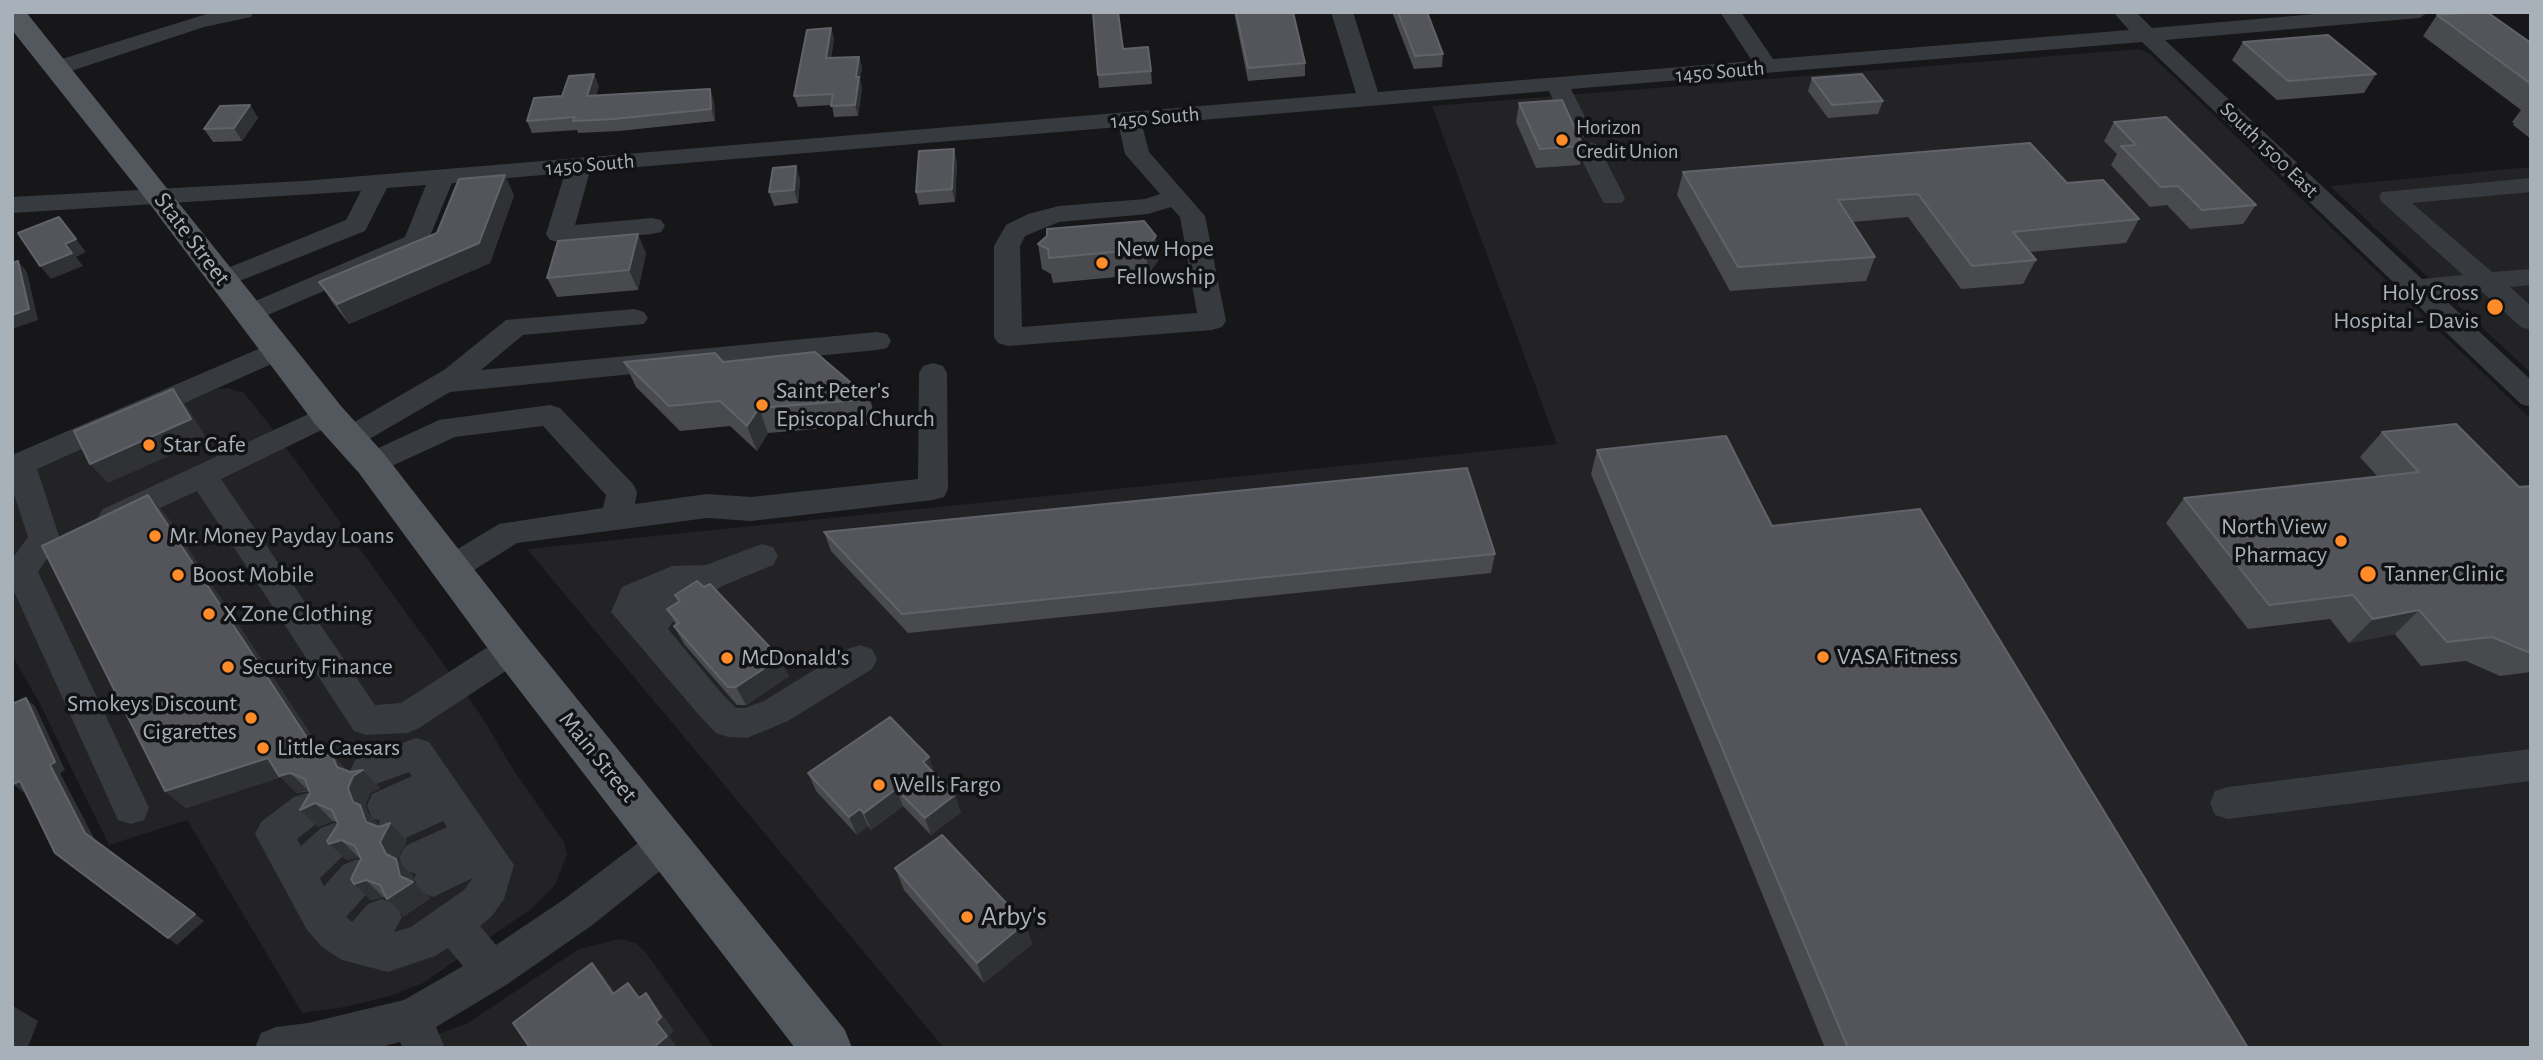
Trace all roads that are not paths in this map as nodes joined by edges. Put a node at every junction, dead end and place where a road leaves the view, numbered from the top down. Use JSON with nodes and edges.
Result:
{"nodes":[{"id":1,"x":243,"y":12,"type":"edge"},
{"id":2,"x":1342,"y":12,"type":"edge"},
{"id":3,"x":1730,"y":12,"type":"edge"},
{"id":4,"x":2123,"y":12,"type":"edge"},
{"id":5,"x":2419,"y":12,"type":"edge"},
{"id":6,"x":13,"y":13,"type":"edge"},
{"id":7,"x":2150,"y":37,"type":"junction"},
{"id":8,"x":57,"y":68,"type":"junction"},
{"id":9,"x":1768,"y":68,"type":"junction"},
{"id":10,"x":1557,"y":85,"type":"junction"},
{"id":11,"x":1370,"y":101,"type":"junction"},
{"id":12,"x":1129,"y":120,"type":"junction"},
{"id":13,"x":580,"y":165,"type":"junction"},
{"id":14,"x":442,"y":177,"type":"junction"},
{"id":15,"x":378,"y":182,"type":"junction"},
{"id":16,"x":2531,"y":185,"type":"edge"},
{"id":17,"x":160,"y":197,"type":"junction"},
{"id":18,"x":1176,"y":197,"type":"junction"},
{"id":19,"x":1613,"y":198,"type":"dead end"},
{"id":20,"x":12,"y":205,"type":"edge"},
{"id":21,"x":652,"y":226,"type":"dead end"},
{"id":22,"x":2531,"y":277,"type":"edge"},
{"id":23,"x":222,"y":280,"type":"junction"},
{"id":24,"x":2486,"y":281,"type":"junction"},
{"id":25,"x":2416,"y":288,"type":"junction"},
{"id":26,"x":248,"y":314,"type":"junction"},
{"id":27,"x":634,"y":318,"type":"dead end"},
{"id":28,"x":2531,"y":321,"type":"edge"},
{"id":29,"x":877,"y":341,"type":"dead end"},
{"id":30,"x":277,"y":350,"type":"junction"},
{"id":31,"x":933,"y":373,"type":"dead end"},
{"id":32,"x":443,"y":383,"type":"junction"},
{"id":33,"x":2531,"y":397,"type":"edge"},
{"id":34,"x":350,"y":439,"type":"junction"},
{"id":35,"x":16,"y":467,"type":"edge"},
{"id":36,"x":203,"y":476,"type":"junction"},
{"id":37,"x":617,"y":518,"type":"junction"},
{"id":38,"x":54,"y":537,"type":"edge"},
{"id":39,"x":762,"y":556,"type":"dead end"},
{"id":40,"x":452,"y":568,"type":"junction"},
{"id":41,"x":512,"y":649,"type":"junction"},
{"id":42,"x":860,"y":659,"type":"dead end"},
{"id":43,"x":2531,"y":765,"type":"edge"},
{"id":44,"x":368,"y":771,"type":"dead end"},
{"id":45,"x":2228,"y":803,"type":"dead end"},
{"id":46,"x":131,"y":808,"type":"dead end"},
{"id":47,"x":307,"y":809,"type":"edge"},
{"id":48,"x":461,"y":817,"type":"junction"},
{"id":49,"x":667,"y":843,"type":"junction"},
{"id":50,"x":324,"y":914,"type":"junction"},
{"id":51,"x":453,"y":923,"type":"junction"},
{"id":52,"x":492,"y":971,"type":"junction"},
{"id":53,"x":417,"y":1033,"type":"edge"},
{"id":54,"x":276,"y":1048,"type":"edge"},
{"id":55,"x":827,"y":1048,"type":"edge"}],
"edges":[{"from":1,"to":8,"type":"street"},
{"from":2,"to":11,"type":"street"},
{"from":3,"to":9,"type":"street"},
{"from":4,"to":7,"type":"street","name":"South 1500 East"},
{"from":5,"to":7,"type":"street","name":"1450 South"},
{"from":6,"to":8,"type":"main road","name":"State Street"},
{"from":7,"to":9,"type":"street","name":"1450 South"},
{"from":7,"to":25,"type":"street","name":"South 1500 East"},
{"from":8,"to":17,"type":"main road","name":"State Street"},
{"from":9,"to":10,"type":"street","name":"1450 South"},
{"from":10,"to":11,"type":"street","name":"1450 South"},
{"from":10,"to":19,"type":"street"},
{"from":11,"to":12,"type":"street","name":"1450 South"},
{"from":12,"to":13,"type":"street","name":"1450 South"},
{"from":12,"to":18,"type":"street"},
{"from":13,"to":14,"type":"street","name":"1450 South"},
{"from":13,"to":21,"type":"street"},
{"from":14,"to":15,"type":"street","name":"1450 South"},
{"from":14,"to":26,"type":"street"},
{"from":15,"to":17,"type":"street","name":"1450 South"},
{"from":15,"to":23,"type":"street"},
{"from":16,"to":24,"type":"street"},
{"from":17,"to":20,"type":"street","name":"1450 South"},
{"from":17,"to":23,"type":"main road","name":"State Street"},
{"from":18,"to":18,"type":"street"},
{"from":22,"to":24,"type":"street"},
{"from":23,"to":26,"type":"main road","name":"State Street"},
{"from":24,"to":25,"type":"street"},
{"from":24,"to":28,"type":"street"},
{"from":25,"to":33,"type":"street","name":"South 1500 East"},
{"from":26,"to":30,"type":"main road","name":"State Street"},
{"from":27,"to":32,"type":"street"},
{"from":29,"to":32,"type":"street"},
{"from":30,"to":34,"type":"main road","name":"State Street"},
{"from":30,"to":35,"type":"street"},
{"from":31,"to":37,"type":"street"},
{"from":32,"to":34,"type":"street"},
{"from":34,"to":36,"type":"street"},
{"from":34,"to":37,"type":"street"},
{"from":34,"to":40,"type":"main road","name":"Main Street"},
{"from":35,"to":38,"type":"street"},
{"from":36,"to":38,"type":"street"},
{"from":36,"to":41,"type":"street"},
{"from":37,"to":40,"type":"street"},
{"from":38,"to":46,"type":"street"},
{"from":39,"to":42,"type":"street"},
{"from":40,"to":41,"type":"main road","name":"Main Street"},
{"from":41,"to":49,"type":"main road","name":"Main Street"},
{"from":43,"to":45,"type":"street"},
{"from":44,"to":48,"type":"street"},
{"from":47,"to":50,"type":"street"},
{"from":48,"to":48,"type":"street"},
{"from":48,"to":51,"type":"street"},
{"from":49,"to":52,"type":"street"},
{"from":49,"to":55,"type":"main road","name":"Main Street"},
{"from":50,"to":50,"type":"street"},
{"from":50,"to":51,"type":"street"},
{"from":51,"to":52,"type":"street"},
{"from":52,"to":53,"type":"street"},
{"from":53,"to":54,"type":"street"}]}
